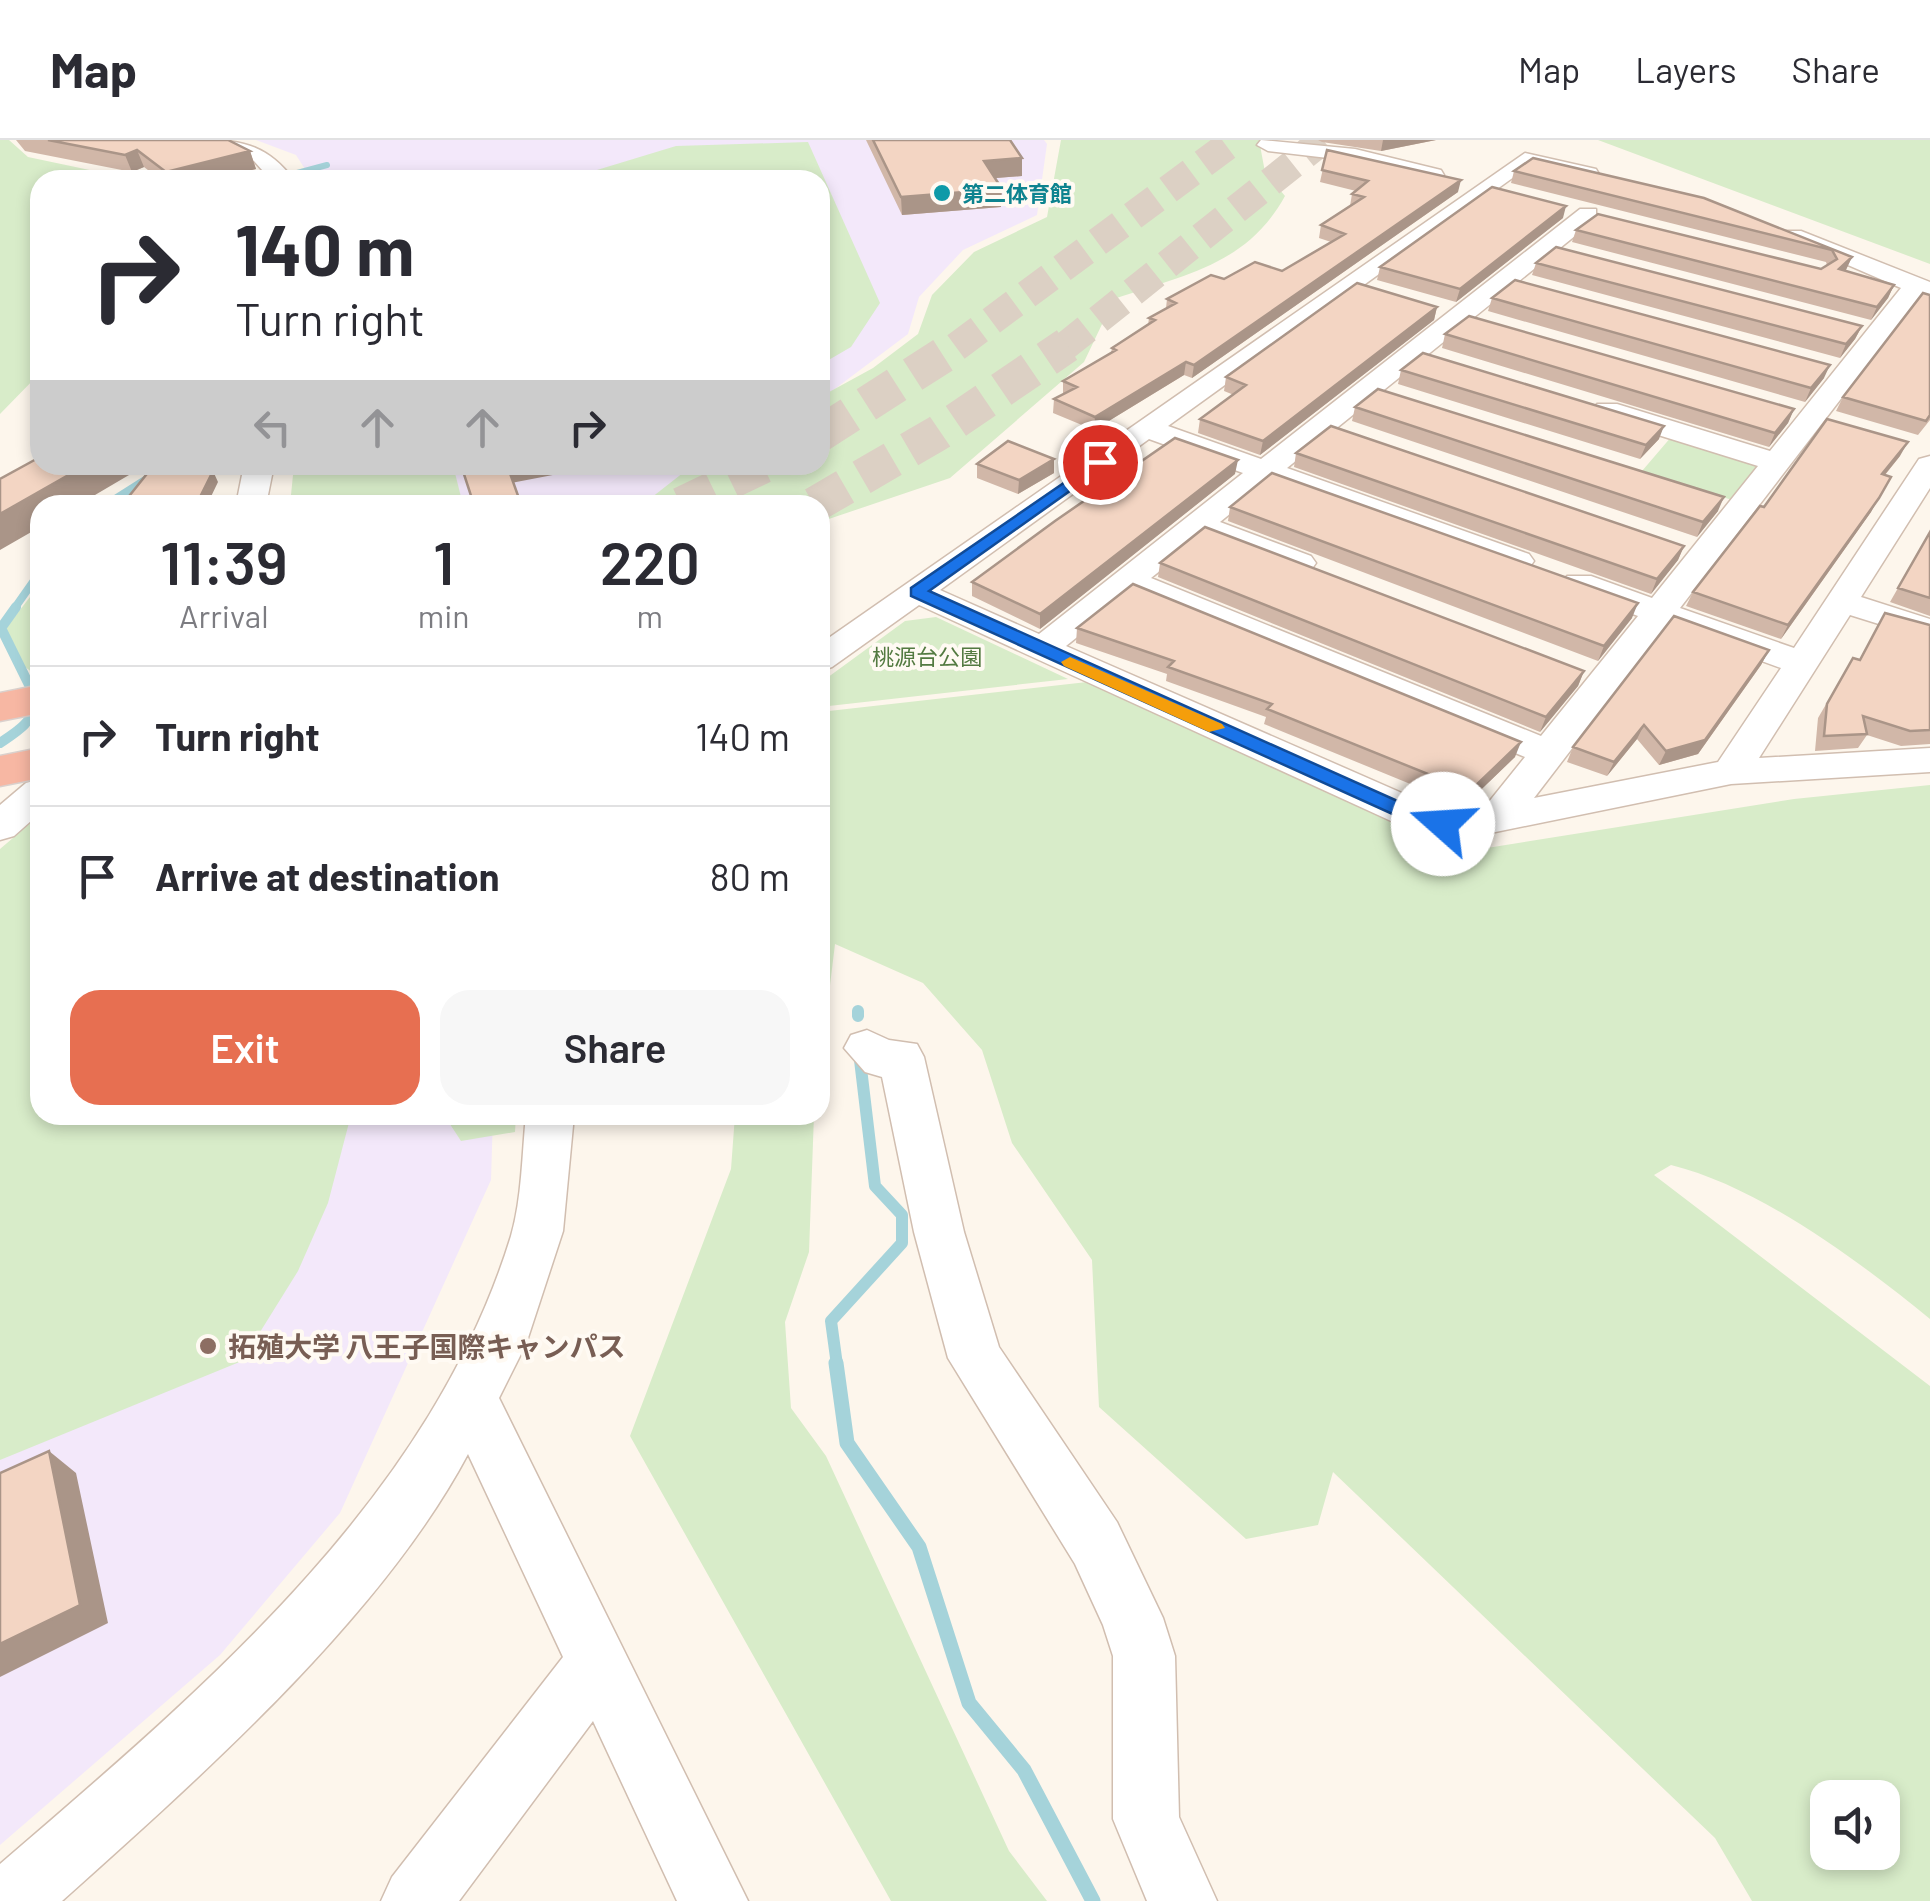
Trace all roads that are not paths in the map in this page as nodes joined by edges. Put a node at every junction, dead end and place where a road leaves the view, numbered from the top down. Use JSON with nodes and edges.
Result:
{"nodes":[{"id":1,"x":214,"y":140,"type":"edge"},
{"id":2,"x":1271,"y":140,"type":"edge"},
{"id":3,"x":274,"y":170,"type":"edge"},
{"id":4,"x":1616,"y":180,"type":"edge"},
{"id":5,"x":1499,"y":192,"type":"junction"},
{"id":6,"x":1556,"y":206,"type":"edge"},
{"id":7,"x":1762,"y":224,"type":"edge"},
{"id":8,"x":1546,"y":247,"type":"junction"},
{"id":9,"x":1583,"y":257,"type":"edge"},
{"id":10,"x":1796,"y":266,"type":"edge"},
{"id":11,"x":1506,"y":280,"type":"junction"},
{"id":12,"x":1353,"y":284,"type":"junction"},
{"id":13,"x":1544,"y":290,"type":"edge"},
{"id":14,"x":1388,"y":294,"type":"edge"},
{"id":15,"x":1923,"y":294,"type":"edge"},
{"id":16,"x":1424,"y":305,"type":"edge"},
{"id":17,"x":1461,"y":316,"type":"junction"},
{"id":18,"x":1497,"y":326,"type":"edge"},
{"id":19,"x":1415,"y":352,"type":"junction"},
{"id":20,"x":1452,"y":363,"type":"edge"},
{"id":21,"x":1370,"y":388,"type":"junction"},
{"id":22,"x":1406,"y":399,"type":"edge"},
{"id":23,"x":1583,"y":403,"type":"edge"},
{"id":24,"x":1776,"y":406,"type":"edge"},
{"id":25,"x":1812,"y":417,"type":"junction"},
{"id":26,"x":1324,"y":425,"type":"junction"},
{"id":27,"x":1846,"y":427,"type":"edge"},
{"id":28,"x":1148,"y":429,"type":"junction"},
{"id":29,"x":1360,"y":437,"type":"edge"},
{"id":30,"x":1925,"y":454,"type":"edge"},
{"id":31,"x":1777,"y":462,"type":"junction"},
{"id":32,"x":1266,"y":470,"type":"junction"},
{"id":33,"x":1708,"y":494,"type":"edge"},
{"id":34,"x":1743,"y":506,"type":"junction"},
{"id":35,"x":1198,"y":524,"type":"junction"},
{"id":36,"x":1668,"y":542,"type":"edge"},
{"id":37,"x":1704,"y":554,"type":"junction"},
{"id":38,"x":1328,"y":574,"type":"edge"},
{"id":39,"x":1128,"y":580,"type":"junction"},
{"id":40,"x":917,"y":592,"type":"junction"},
{"id":41,"x":1841,"y":601,"type":"junction"},
{"id":42,"x":1659,"y":612,"type":"junction"},
{"id":43,"x":1930,"y":630,"type":"edge"},
{"id":44,"x":1041,"y":649,"type":"junction"},
{"id":45,"x":830,"y":653,"type":"edge"},
{"id":46,"x":1801,"y":663,"type":"junction"},
{"id":47,"x":1568,"y":666,"type":"edge"},
{"id":48,"x":1606,"y":680,"type":"junction"},
{"id":49,"x":30,"y":701,"type":"edge"},
{"id":50,"x":0,"y":707,"type":"edge"},
{"id":51,"x":1548,"y":753,"type":"junction"},
{"id":52,"x":1930,"y":760,"type":"edge"},
{"id":53,"x":30,"y":765,"type":"edge"},
{"id":54,"x":0,"y":771,"type":"edge"},
{"id":55,"x":1730,"y":772,"type":"junction"},
{"id":56,"x":30,"y":801,"type":"edge"},
{"id":57,"x":1496,"y":820,"type":"junction"},
{"id":58,"x":0,"y":827,"type":"edge"},
{"id":59,"x":867,"y":1048,"type":"dead end"},
{"id":60,"x":550,"y":1125,"type":"edge"},
{"id":61,"x":470,"y":1398,"type":"junction"},
{"id":62,"x":598,"y":1662,"type":"junction"},
{"id":63,"x":10,"y":1901,"type":"edge"},
{"id":64,"x":416,"y":1901,"type":"edge"},
{"id":65,"x":713,"y":1901,"type":"edge"},
{"id":66,"x":1182,"y":1901,"type":"edge"}],
"edges":[{"from":1,"to":3,"type":"street"},
{"from":2,"to":5,"type":"street"},
{"from":4,"to":5,"type":"street"},
{"from":5,"to":12,"type":"street"},
{"from":6,"to":8,"type":"street"},
{"from":7,"to":15,"type":"street"},
{"from":8,"to":9,"type":"street"},
{"from":8,"to":11,"type":"street"},
{"from":10,"to":15,"type":"street"},
{"from":11,"to":13,"type":"street"},
{"from":11,"to":17,"type":"street"},
{"from":12,"to":14,"type":"street"},
{"from":12,"to":28,"type":"street"},
{"from":15,"to":25,"type":"street"},
{"from":16,"to":17,"type":"street"},
{"from":17,"to":18,"type":"street"},
{"from":17,"to":19,"type":"street"},
{"from":19,"to":20,"type":"street"},
{"from":19,"to":21,"type":"street"},
{"from":21,"to":22,"type":"street"},
{"from":21,"to":26,"type":"street"},
{"from":23,"to":31,"type":"street"},
{"from":24,"to":25,"type":"street"},
{"from":25,"to":27,"type":"street"},
{"from":25,"to":31,"type":"street"},
{"from":26,"to":29,"type":"street"},
{"from":26,"to":32,"type":"street"},
{"from":28,"to":32,"type":"street"},
{"from":28,"to":40,"type":"street"},
{"from":30,"to":41,"type":"street"},
{"from":31,"to":34,"type":"street"},
{"from":32,"to":35,"type":"street"},
{"from":32,"to":42,"type":"street"},
{"from":33,"to":34,"type":"street"},
{"from":34,"to":37,"type":"street"},
{"from":35,"to":38,"type":"street"},
{"from":35,"to":39,"type":"street"},
{"from":36,"to":37,"type":"street"},
{"from":37,"to":42,"type":"street"},
{"from":39,"to":44,"type":"street"},
{"from":39,"to":51,"type":"street"},
{"from":40,"to":44,"type":"street"},
{"from":40,"to":45,"type":"street"},
{"from":41,"to":43,"type":"street"},
{"from":41,"to":46,"type":"street"},
{"from":42,"to":46,"type":"street"},
{"from":42,"to":48,"type":"street"},
{"from":44,"to":57,"type":"street"},
{"from":46,"to":55,"type":"street"},
{"from":47,"to":48,"type":"street"},
{"from":48,"to":51,"type":"street"},
{"from":49,"to":50,"type":"highway"},
{"from":51,"to":57,"type":"street"},
{"from":52,"to":55,"type":"street"},
{"from":53,"to":54,"type":"highway"},
{"from":55,"to":57,"type":"street"},
{"from":56,"to":58,"type":"street"},
{"from":59,"to":66,"type":"street"},
{"from":60,"to":61,"type":"street"},
{"from":61,"to":62,"type":"street"},
{"from":61,"to":63,"type":"street"},
{"from":62,"to":64,"type":"street"},
{"from":62,"to":65,"type":"street"}]}
